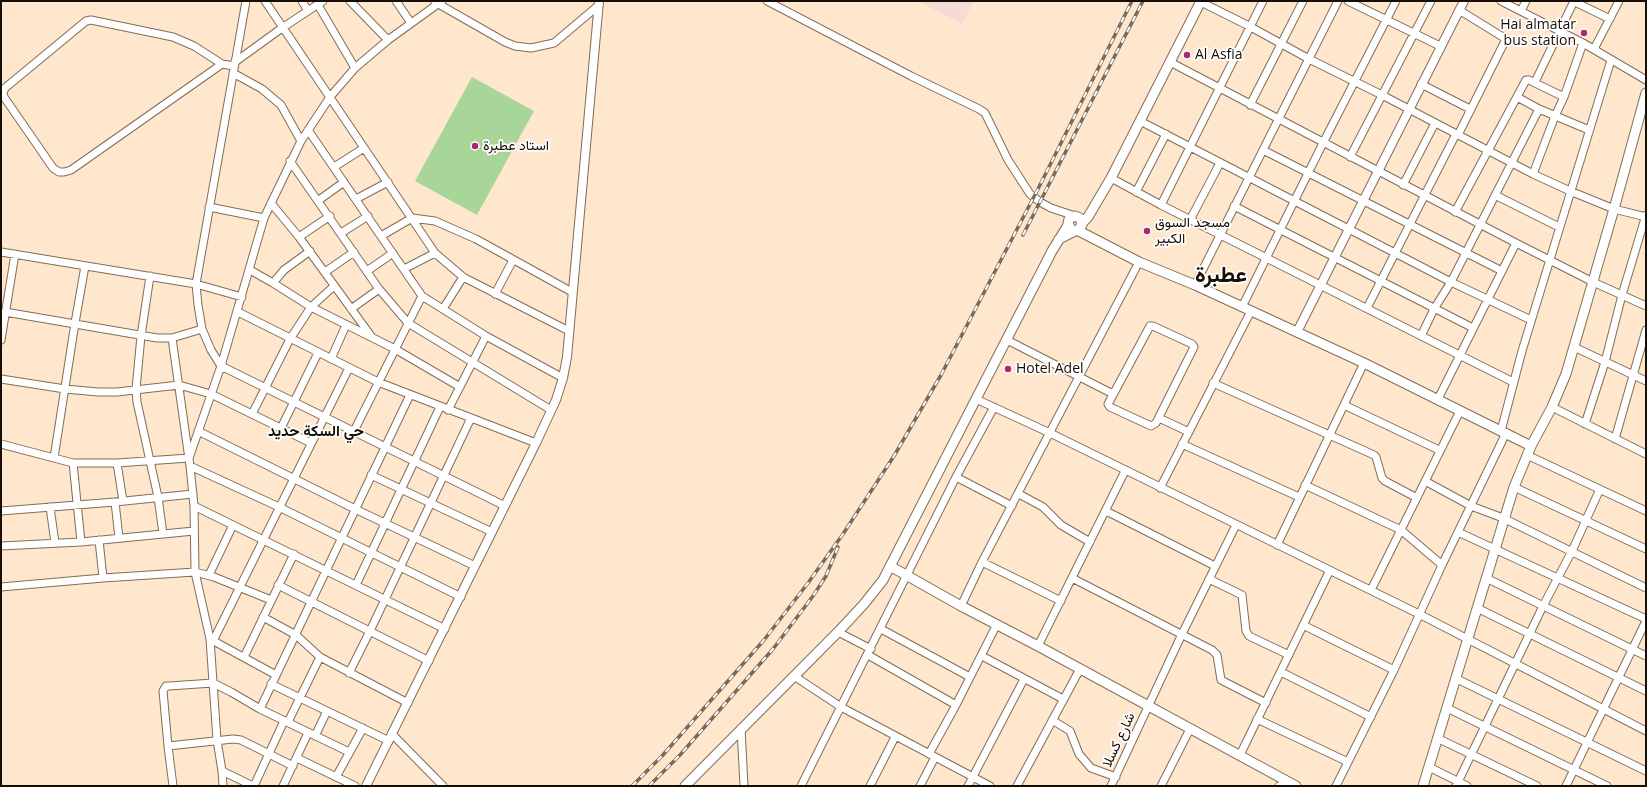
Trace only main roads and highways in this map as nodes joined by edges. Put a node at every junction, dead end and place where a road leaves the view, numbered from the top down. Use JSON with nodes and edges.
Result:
{"nodes":[{"id":1,"x":1201,"y":2,"type":"edge"},
{"id":2,"x":1646,"y":93,"type":"edge"},
{"id":3,"x":1075,"y":224,"type":"junction"},
{"id":4,"x":1531,"y":446,"type":"junction"},
{"id":5,"x":890,"y":566,"type":"junction"},
{"id":6,"x":1292,"y":784,"type":"edge"},
{"id":7,"x":684,"y":786,"type":"edge"},
{"id":8,"x":1423,"y":786,"type":"edge"}],
"edges":[{"from":1,"to":3,"type":"main road"},
{"from":2,"to":4,"type":"main road"},
{"from":3,"to":4,"type":"main road"},
{"from":3,"to":5,"type":"main road"},
{"from":4,"to":8,"type":"main road"},
{"from":5,"to":6,"type":"main road"},
{"from":5,"to":7,"type":"main road"}]}
